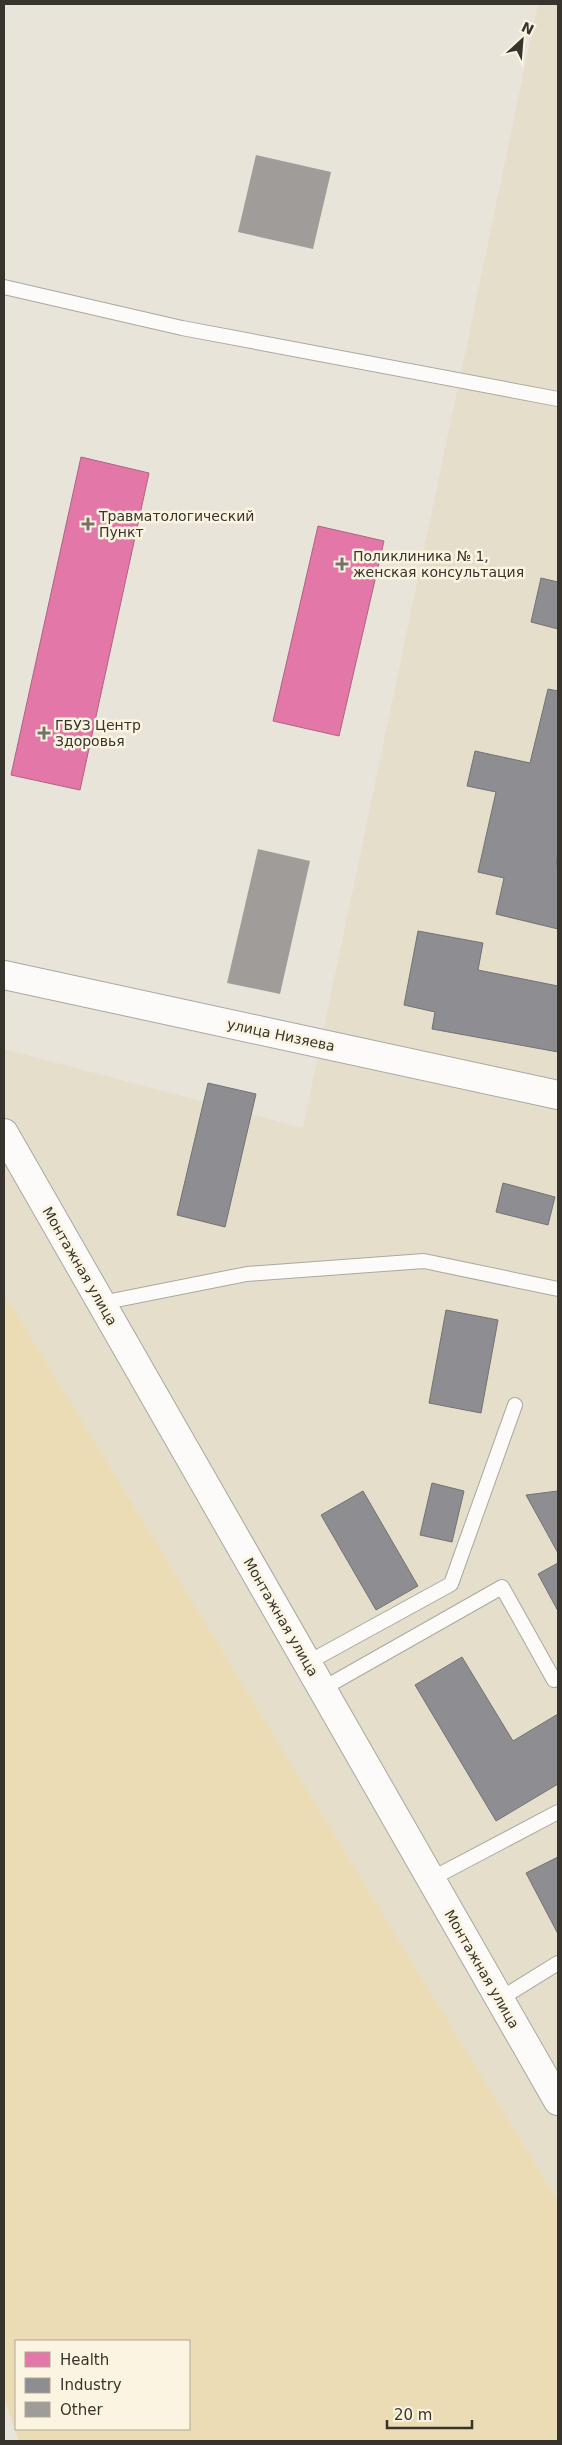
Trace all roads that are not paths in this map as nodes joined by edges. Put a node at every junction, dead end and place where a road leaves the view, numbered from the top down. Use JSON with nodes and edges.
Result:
{"nodes":[{"id":1,"x":4,"y":287,"type":"edge"},
{"id":2,"x":558,"y":399,"type":"edge"},
{"id":3,"x":4,"y":975,"type":"edge"},
{"id":4,"x":558,"y":1095,"type":"edge"},
{"id":5,"x":4,"y":1133,"type":"edge"},
{"id":6,"x":558,"y":1289,"type":"edge"},
{"id":7,"x":101,"y":1303,"type":"junction"},
{"id":8,"x":515,"y":1405,"type":"dead end"},
{"id":9,"x":307,"y":1663,"type":"junction"},
{"id":10,"x":554,"y":1680,"type":"dead end"},
{"id":11,"x":322,"y":1689,"type":"junction"},
{"id":12,"x":558,"y":1812,"type":"edge"},
{"id":13,"x":431,"y":1879,"type":"junction"},
{"id":14,"x":558,"y":1963,"type":"edge"},
{"id":15,"x":500,"y":1999,"type":"junction"},
{"id":16,"x":558,"y":2101,"type":"edge"}],
"edges":[{"from":1,"to":2,"type":"lane"},
{"from":3,"to":4,"type":"street","name":"улица Низяева"},
{"from":5,"to":7,"type":"street","name":"Монтажная улица"},
{"from":6,"to":7,"type":"lane"},
{"from":7,"to":9,"type":"street","name":"Монтажная улица"},
{"from":8,"to":9,"type":"lane"},
{"from":9,"to":11,"type":"street","name":"Монтажная улица"},
{"from":10,"to":11,"type":"lane"},
{"from":11,"to":13,"type":"street","name":"Монтажная улица"},
{"from":12,"to":13,"type":"lane"},
{"from":13,"to":15,"type":"street","name":"Монтажная улица"},
{"from":14,"to":15,"type":"lane"},
{"from":15,"to":16,"type":"street","name":"Монтажная улица"}]}
